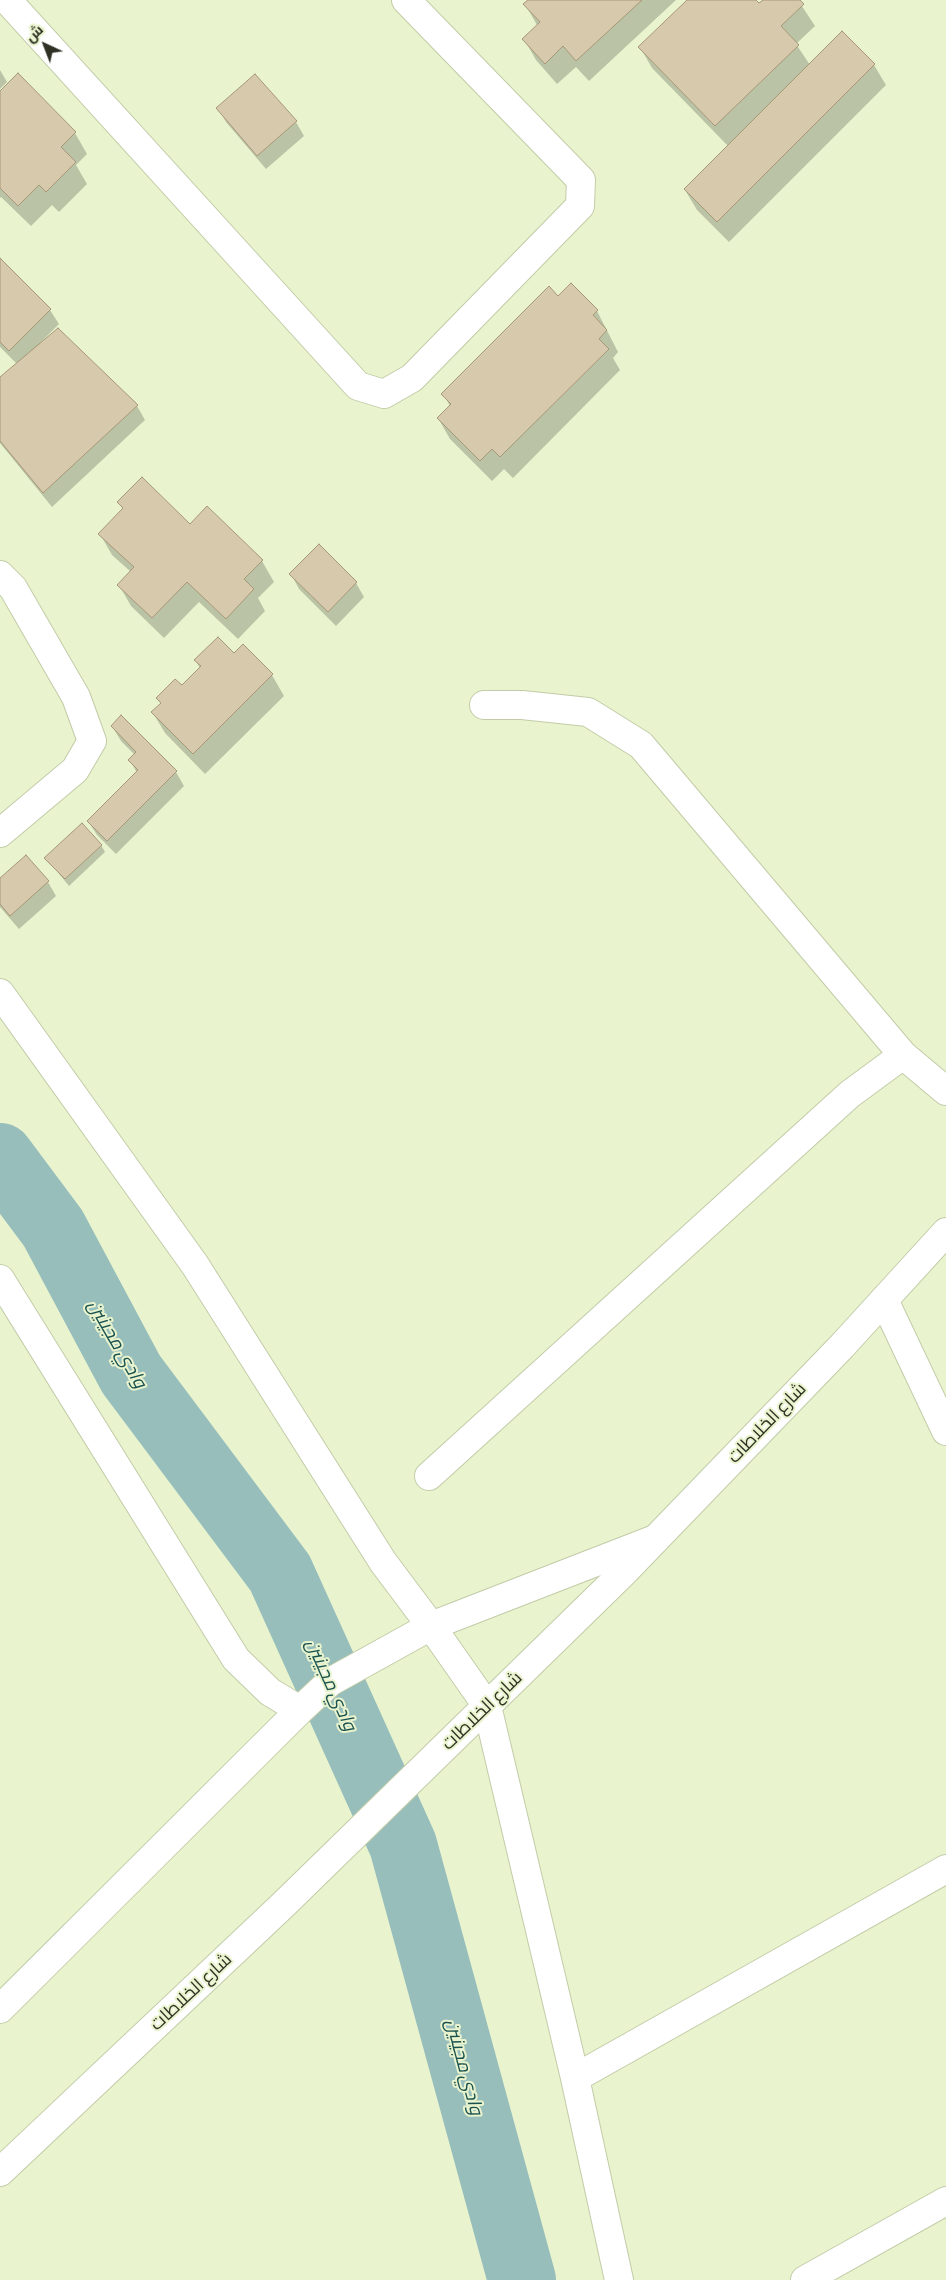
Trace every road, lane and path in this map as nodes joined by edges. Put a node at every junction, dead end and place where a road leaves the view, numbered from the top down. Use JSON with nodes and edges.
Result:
{"nodes":[{"id":1,"x":7,"y":0,"type":"edge"},
{"id":2,"x":406,"y":0,"type":"edge"},
{"id":3,"x":0,"y":575,"type":"edge"},
{"id":4,"x":484,"y":705,"type":"dead end"},
{"id":5,"x":0,"y":833,"type":"edge"},
{"id":6,"x":0,"y":993,"type":"edge"},
{"id":7,"x":903,"y":1055,"type":"junction"},
{"id":8,"x":946,"y":1091,"type":"edge"},
{"id":9,"x":946,"y":1232,"type":"edge"},
{"id":10,"x":0,"y":1279,"type":"edge"},
{"id":11,"x":884,"y":1300,"type":"junction"},
{"id":12,"x":946,"y":1431,"type":"edge"},
{"id":13,"x":429,"y":1476,"type":"dead end"},
{"id":14,"x":655,"y":1539,"type":"junction"},
{"id":15,"x":431,"y":1626,"type":"junction"},
{"id":16,"x":487,"y":1706,"type":"junction"},
{"id":17,"x":300,"y":1710,"type":"junction"},
{"id":18,"x":946,"y":1869,"type":"edge"},
{"id":19,"x":0,"y":2009,"type":"edge"},
{"id":20,"x":575,"y":2078,"type":"junction"},
{"id":21,"x":0,"y":2172,"type":"edge"},
{"id":22,"x":946,"y":2201,"type":"edge"},
{"id":23,"x":619,"y":2280,"type":"edge"},
{"id":24,"x":805,"y":2280,"type":"edge"}],
"edges":[{"from":1,"to":2,"type":"street"},
{"from":3,"to":5,"type":"street"},
{"from":4,"to":7,"type":"street"},
{"from":6,"to":15,"type":"street"},
{"from":7,"to":8,"type":"street"},
{"from":7,"to":13,"type":"street"},
{"from":9,"to":11,"type":"street","name":"شارع الخلاطات"},
{"from":10,"to":17,"type":"street"},
{"from":11,"to":12,"type":"street"},
{"from":11,"to":14,"type":"street","name":"شارع الخلاطات"},
{"from":14,"to":15,"type":"street"},
{"from":14,"to":16,"type":"street","name":"شارع الخلاطات"},
{"from":15,"to":16,"type":"street"},
{"from":15,"to":17,"type":"street"},
{"from":16,"to":20,"type":"street"},
{"from":16,"to":21,"type":"street","name":"شارع الخلاطات"},
{"from":17,"to":19,"type":"street"},
{"from":18,"to":20,"type":"street"},
{"from":20,"to":23,"type":"street"},
{"from":22,"to":24,"type":"street"}]}
